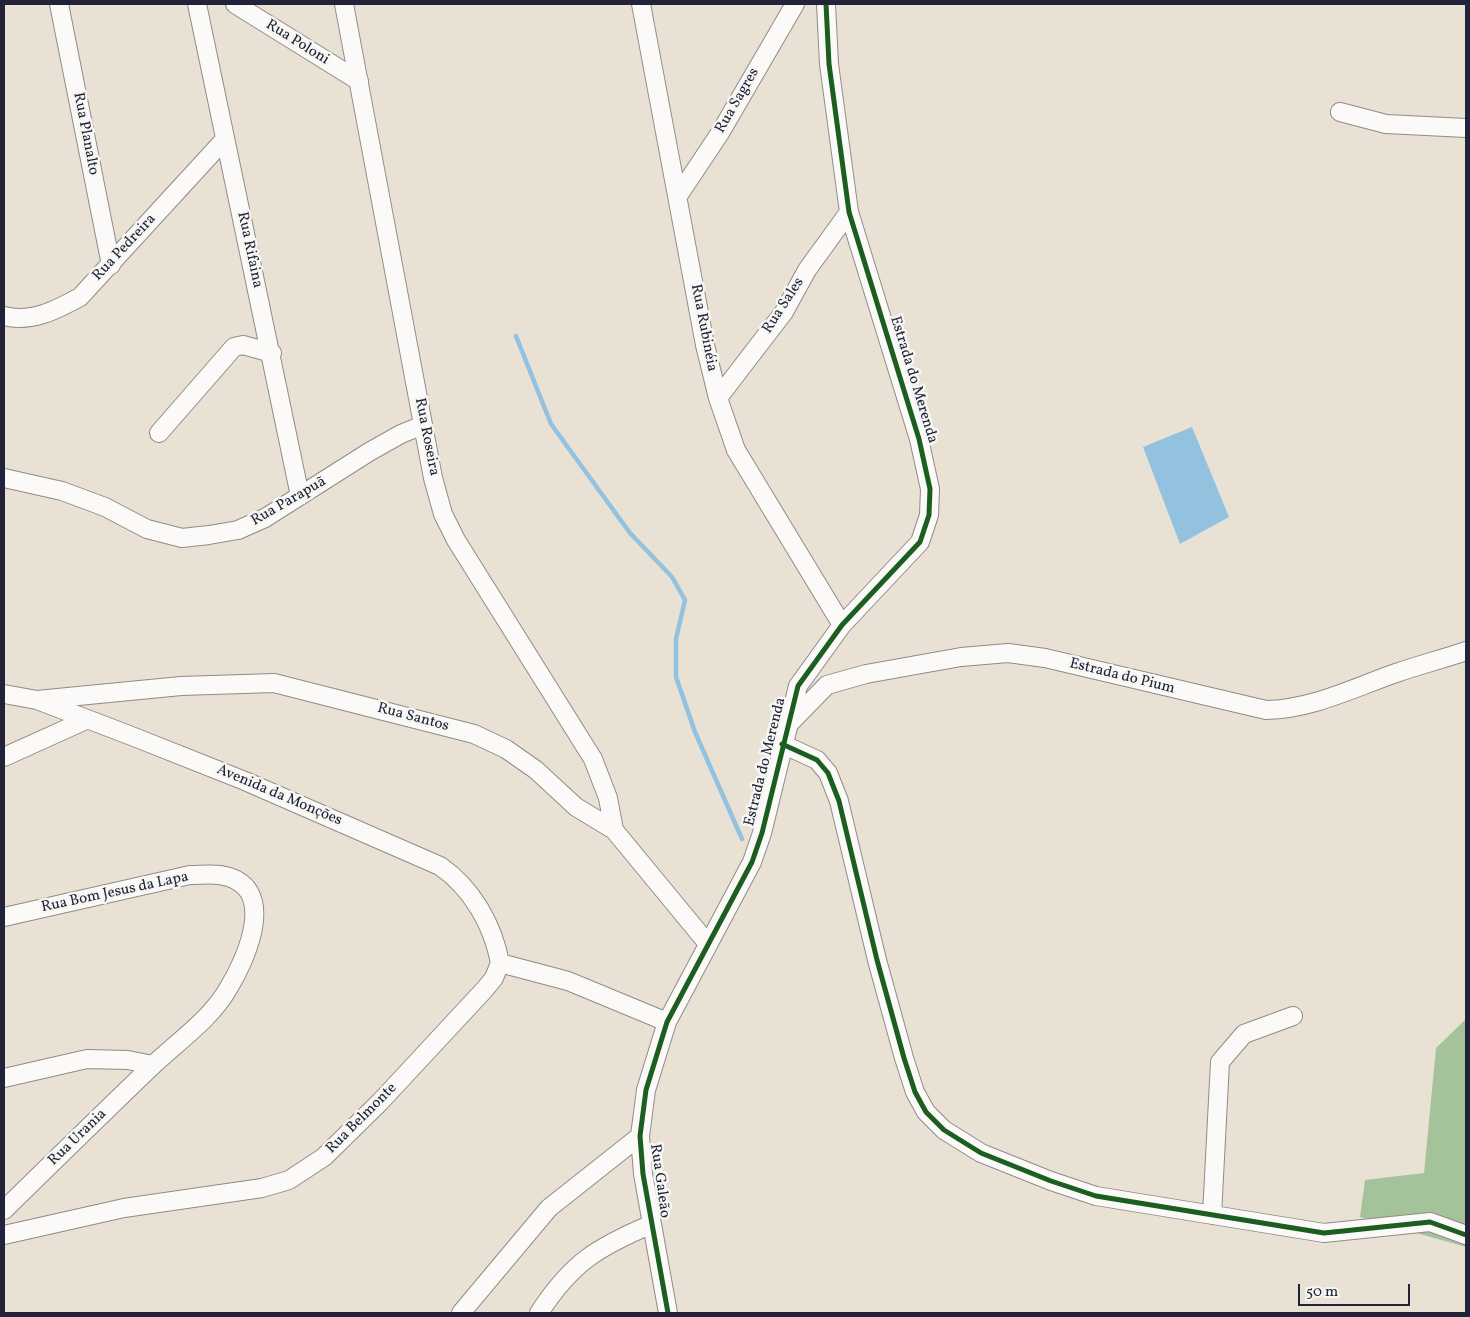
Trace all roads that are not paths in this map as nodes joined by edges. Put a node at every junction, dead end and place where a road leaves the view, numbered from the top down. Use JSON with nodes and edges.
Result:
{"nodes":[{"id":1,"x":59,"y":4,"type":"edge"},
{"id":2,"x":197,"y":4,"type":"edge"},
{"id":3,"x":235,"y":4,"type":"edge"},
{"id":4,"x":344,"y":4,"type":"edge"},
{"id":5,"x":641,"y":4,"type":"edge"},
{"id":6,"x":795,"y":4,"type":"edge"},
{"id":7,"x":826,"y":4,"type":"edge"},
{"id":8,"x":359,"y":82,"type":"junction"},
{"id":9,"x":1340,"y":112,"type":"dead end"},
{"id":10,"x":1466,"y":128,"type":"edge"},
{"id":11,"x":225,"y":140,"type":"junction"},
{"id":12,"x":678,"y":196,"type":"junction"},
{"id":13,"x":849,"y":212,"type":"junction"},
{"id":14,"x":111,"y":265,"type":"junction"},
{"id":15,"x":4,"y":316,"type":"edge"},
{"id":16,"x":272,"y":353,"type":"junction"},
{"id":17,"x":718,"y":398,"type":"junction"},
{"id":18,"x":424,"y":426,"type":"junction"},
{"id":19,"x":159,"y":433,"type":"dead end"},
{"id":20,"x":4,"y":478,"type":"edge"},
{"id":21,"x":300,"y":496,"type":"junction"},
{"id":22,"x":842,"y":625,"type":"junction"},
{"id":23,"x":1466,"y":651,"type":"edge"},
{"id":24,"x":809,"y":670,"type":"junction"},
{"id":25,"x":827,"y":685,"type":"junction"},
{"id":26,"x":4,"y":694,"type":"edge"},
{"id":27,"x":37,"y":700,"type":"junction"},
{"id":28,"x":86,"y":720,"type":"junction"},
{"id":29,"x":788,"y":725,"type":"junction"},
{"id":30,"x":782,"y":744,"type":"junction"},
{"id":31,"x":4,"y":758,"type":"edge"},
{"id":32,"x":614,"y":830,"type":"junction"},
{"id":33,"x":4,"y":917,"type":"edge"},
{"id":34,"x":708,"y":944,"type":"junction"},
{"id":35,"x":500,"y":963,"type":"junction"},
{"id":36,"x":1293,"y":1016,"type":"dead end"},
{"id":37,"x":667,"y":1022,"type":"junction"},
{"id":38,"x":153,"y":1065,"type":"junction"},
{"id":39,"x":4,"y":1078,"type":"edge"},
{"id":40,"x":640,"y":1136,"type":"junction"},
{"id":41,"x":4,"y":1210,"type":"edge"},
{"id":42,"x":1212,"y":1215,"type":"junction"},
{"id":43,"x":652,"y":1224,"type":"junction"},
{"id":44,"x":4,"y":1235,"type":"edge"},
{"id":45,"x":1466,"y":1235,"type":"edge"},
{"id":46,"x":461,"y":1313,"type":"edge"},
{"id":47,"x":539,"y":1313,"type":"edge"},
{"id":48,"x":668,"y":1313,"type":"edge"}],
"edges":[{"from":1,"to":14,"type":"street","name":"Rua Planalto"},
{"from":2,"to":11,"type":"street","name":"Rua Rifaina"},
{"from":3,"to":8,"type":"street","name":"Rua Poloni"},
{"from":4,"to":8,"type":"street","name":"Rua Roseira"},
{"from":5,"to":12,"type":"street","name":"Rua Rubinéia"},
{"from":6,"to":12,"type":"street","name":"Rua Sagres"},
{"from":7,"to":13,"type":"street","name":"Estrada do Merenda"},
{"from":8,"to":18,"type":"street","name":"Rua Roseira"},
{"from":9,"to":10,"type":"street"},
{"from":11,"to":14,"type":"street","name":"Rua Pedreira"},
{"from":11,"to":16,"type":"street","name":"Rua Rifaina"},
{"from":12,"to":17,"type":"street","name":"Rua Rubinéia"},
{"from":13,"to":17,"type":"street","name":"Rua Sales"},
{"from":13,"to":22,"type":"street","name":"Estrada do Merenda"},
{"from":14,"to":15,"type":"street","name":"Rua Pedreira"},
{"from":16,"to":19,"type":"street"},
{"from":16,"to":21,"type":"street","name":"Rua Rifaina"},
{"from":17,"to":22,"type":"street","name":"Rua Rubinéia"},
{"from":18,"to":21,"type":"street","name":"Rua Parapuã"},
{"from":18,"to":32,"type":"street","name":"Rua Roseira"},
{"from":20,"to":21,"type":"street","name":"Rua Parapuã"},
{"from":22,"to":24,"type":"street","name":"Estrada do Merenda"},
{"from":23,"to":25,"type":"street","name":"Estrada do Pium"},
{"from":24,"to":25,"type":"street"},
{"from":24,"to":29,"type":"street","name":"Estrada do Merenda"},
{"from":25,"to":29,"type":"street","name":"Estrada do Pium"},
{"from":26,"to":27,"type":"street","name":"Avenida da Monções"},
{"from":27,"to":28,"type":"street","name":"Avenida da Monções"},
{"from":27,"to":32,"type":"street","name":"Rua Santos"},
{"from":28,"to":31,"type":"street"},
{"from":28,"to":35,"type":"street","name":"Avenida da Monções"},
{"from":29,"to":30,"type":"street","name":"Estrada do Merenda"},
{"from":30,"to":34,"type":"street","name":"Estrada do Merenda"},
{"from":30,"to":42,"type":"street"},
{"from":32,"to":34,"type":"street","name":"Rua Santos"},
{"from":33,"to":38,"type":"street","name":"Rua Bom Jesus da Lapa"},
{"from":34,"to":37,"type":"street","name":"Rua Galeão"},
{"from":35,"to":37,"type":"street"},
{"from":35,"to":44,"type":"street","name":"Rua Belmonte"},
{"from":36,"to":42,"type":"street"},
{"from":37,"to":40,"type":"street","name":"Rua Galeão"},
{"from":38,"to":39,"type":"street"},
{"from":38,"to":41,"type":"street","name":"Rua Urania"},
{"from":40,"to":43,"type":"street","name":"Rua Galeão"},
{"from":40,"to":46,"type":"street"},
{"from":42,"to":45,"type":"street"},
{"from":43,"to":47,"type":"street"},
{"from":43,"to":48,"type":"street","name":"Rua Galeão"}]}
